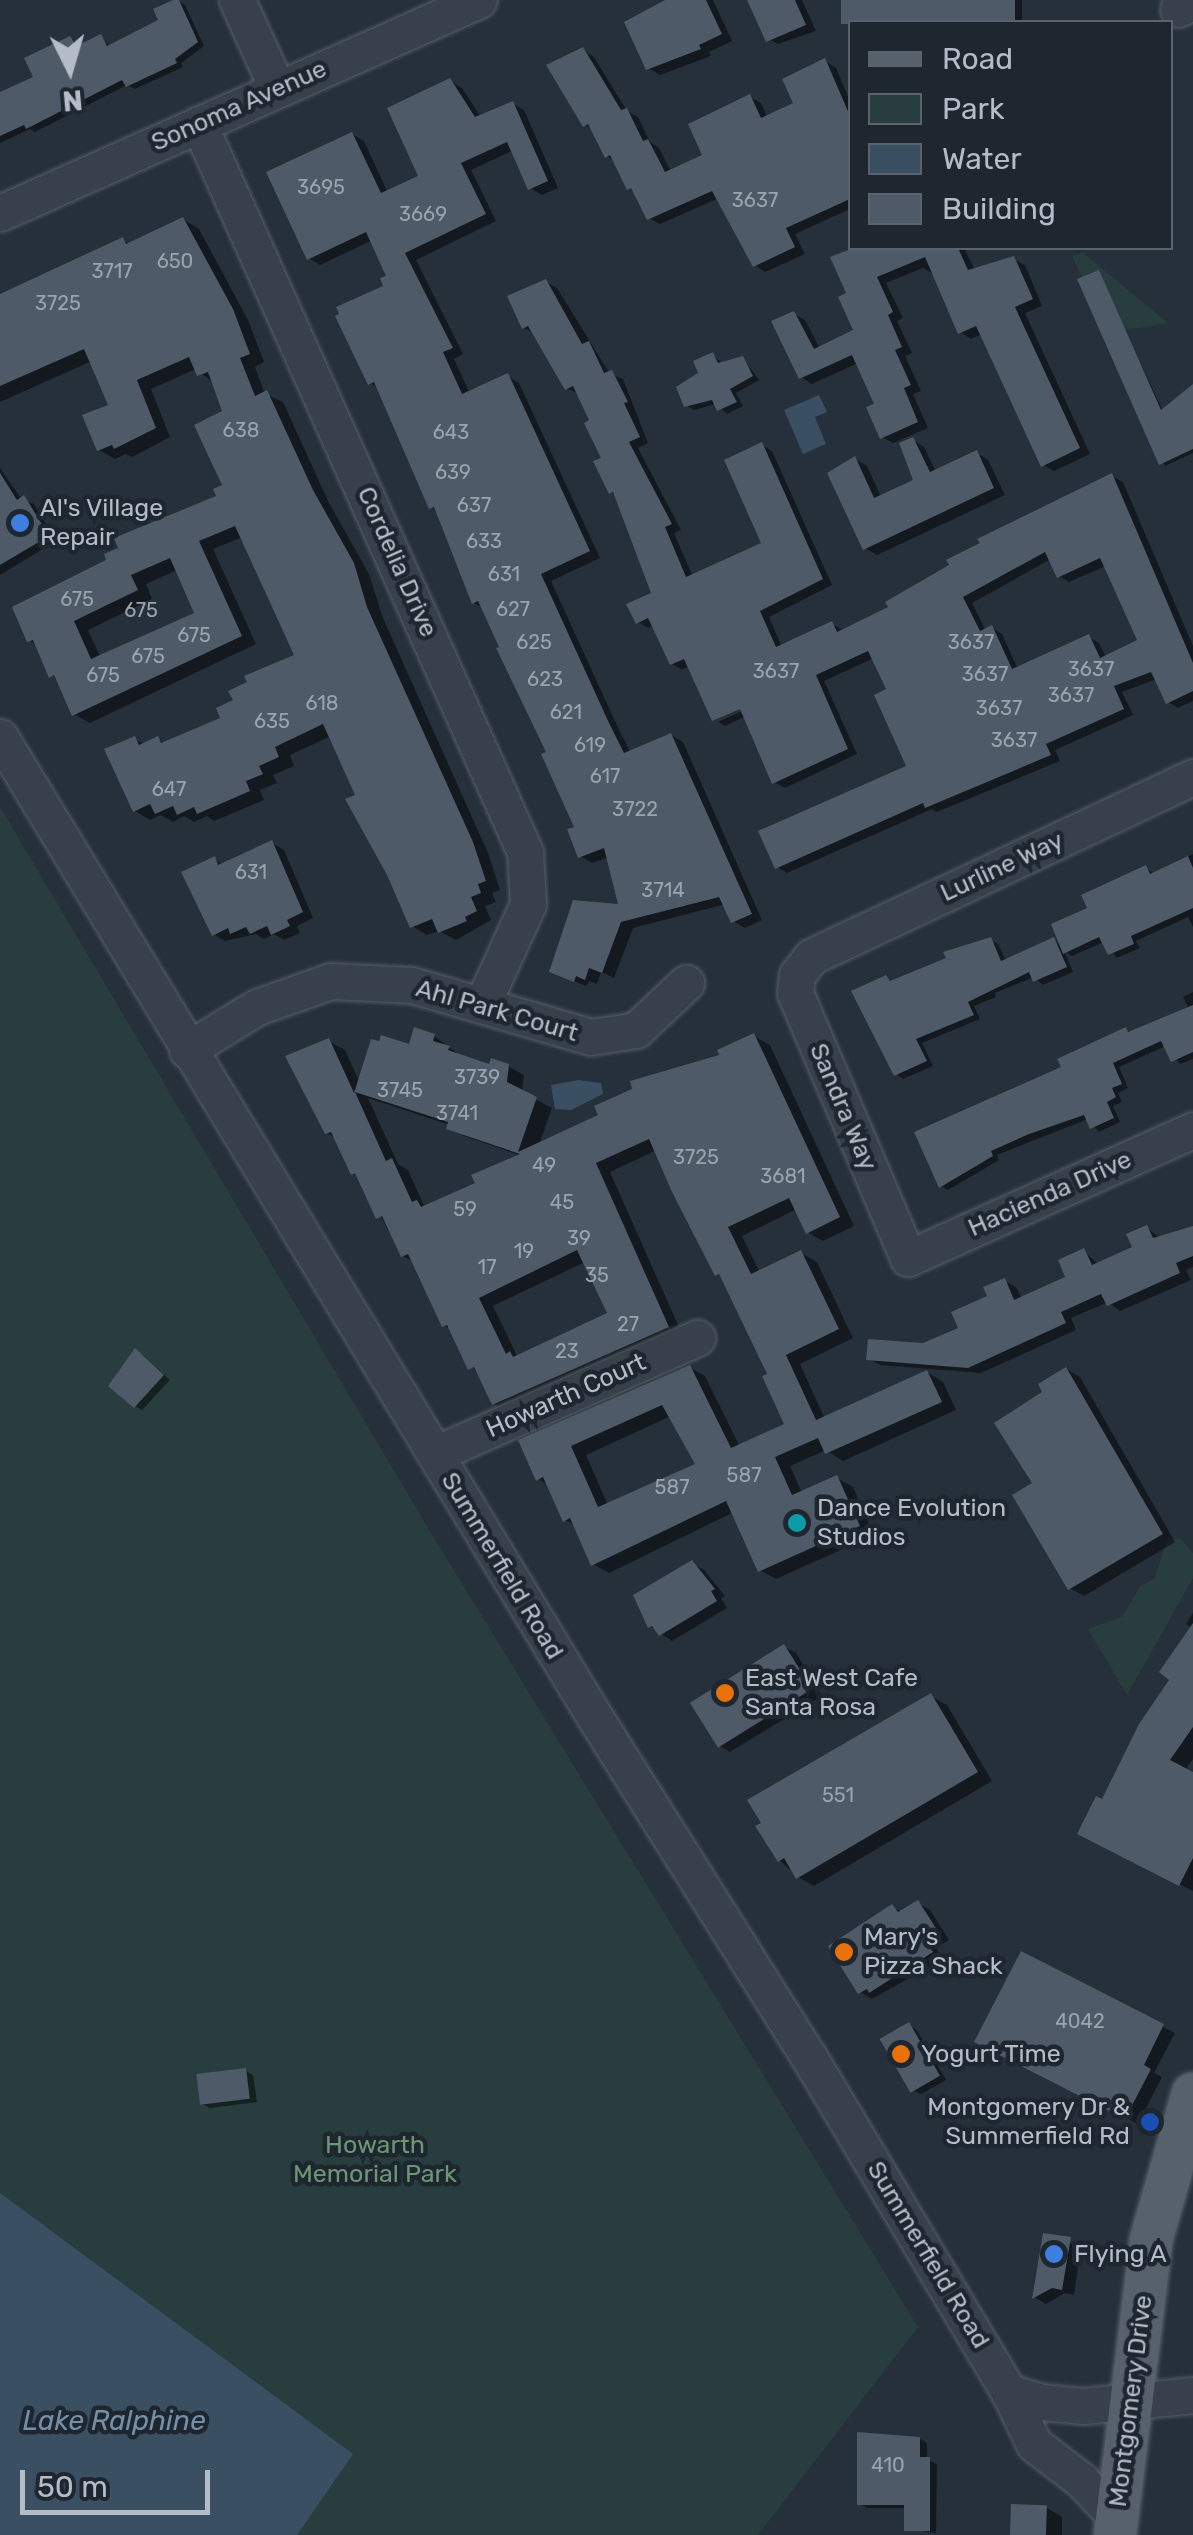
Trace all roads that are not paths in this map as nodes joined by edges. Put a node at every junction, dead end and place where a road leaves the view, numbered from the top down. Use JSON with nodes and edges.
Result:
{"nodes":[{"id":1,"x":238,"y":0,"type":"edge"},
{"id":2,"x":479,"y":0,"type":"edge"},
{"id":3,"x":277,"y":88,"type":"junction"},
{"id":4,"x":200,"y":124,"type":"junction"},
{"id":5,"x":0,"y":212,"type":"edge"},
{"id":6,"x":0,"y":738,"type":"edge"},
{"id":7,"x":1193,"y":777,"type":"edge"},
{"id":8,"x":811,"y":957,"type":"joint"},
{"id":9,"x":686,"y":984,"type":"dead end"},
{"id":10,"x":482,"y":1004,"type":"junction"},
{"id":11,"x":187,"y":1050,"type":"junction"},
{"id":12,"x":1193,"y":1130,"type":"edge"},
{"id":13,"x":908,"y":1258,"type":"joint"},
{"id":14,"x":697,"y":1338,"type":"dead end"},
{"id":15,"x":435,"y":1454,"type":"junction"},
{"id":16,"x":1193,"y":2094,"type":"edge"},
{"id":17,"x":1010,"y":2392,"type":"junction"},
{"id":18,"x":1193,"y":2395,"type":"edge"},
{"id":19,"x":1129,"y":2404,"type":"junction"},
{"id":20,"x":1116,"y":2526,"type":"edge"}],
"edges":[{"from":1,"to":3,"type":"street"},
{"from":2,"to":3,"type":"street","name":"Sonoma Avenue"},
{"from":3,"to":4,"type":"street","name":"Sonoma Avenue"},
{"from":4,"to":5,"type":"street","name":"Sonoma Avenue"},
{"from":4,"to":10,"type":"street","name":"Cordelia Drive"},
{"from":6,"to":11,"type":"street","name":"Summerfield Road"},
{"from":7,"to":8,"type":"street","name":"Lurline Way"},
{"from":8,"to":13,"type":"street","name":"Sandra Way"},
{"from":9,"to":10,"type":"street","name":"Ahl Park Court"},
{"from":10,"to":11,"type":"street","name":"Ahl Park Court"},
{"from":11,"to":15,"type":"street","name":"Summerfield Road"},
{"from":12,"to":13,"type":"street","name":"Hacienda Drive"},
{"from":14,"to":15,"type":"street","name":"Howarth Court"},
{"from":15,"to":17,"type":"street","name":"Summerfield Road"},
{"from":16,"to":19,"type":"main road","name":"Montgomery Drive"},
{"from":17,"to":19,"type":"street"},
{"from":17,"to":20,"type":"street","name":"Summerfield Road"},
{"from":18,"to":19,"type":"street"},
{"from":19,"to":20,"type":"main road","name":"Montgomery Drive"}]}
